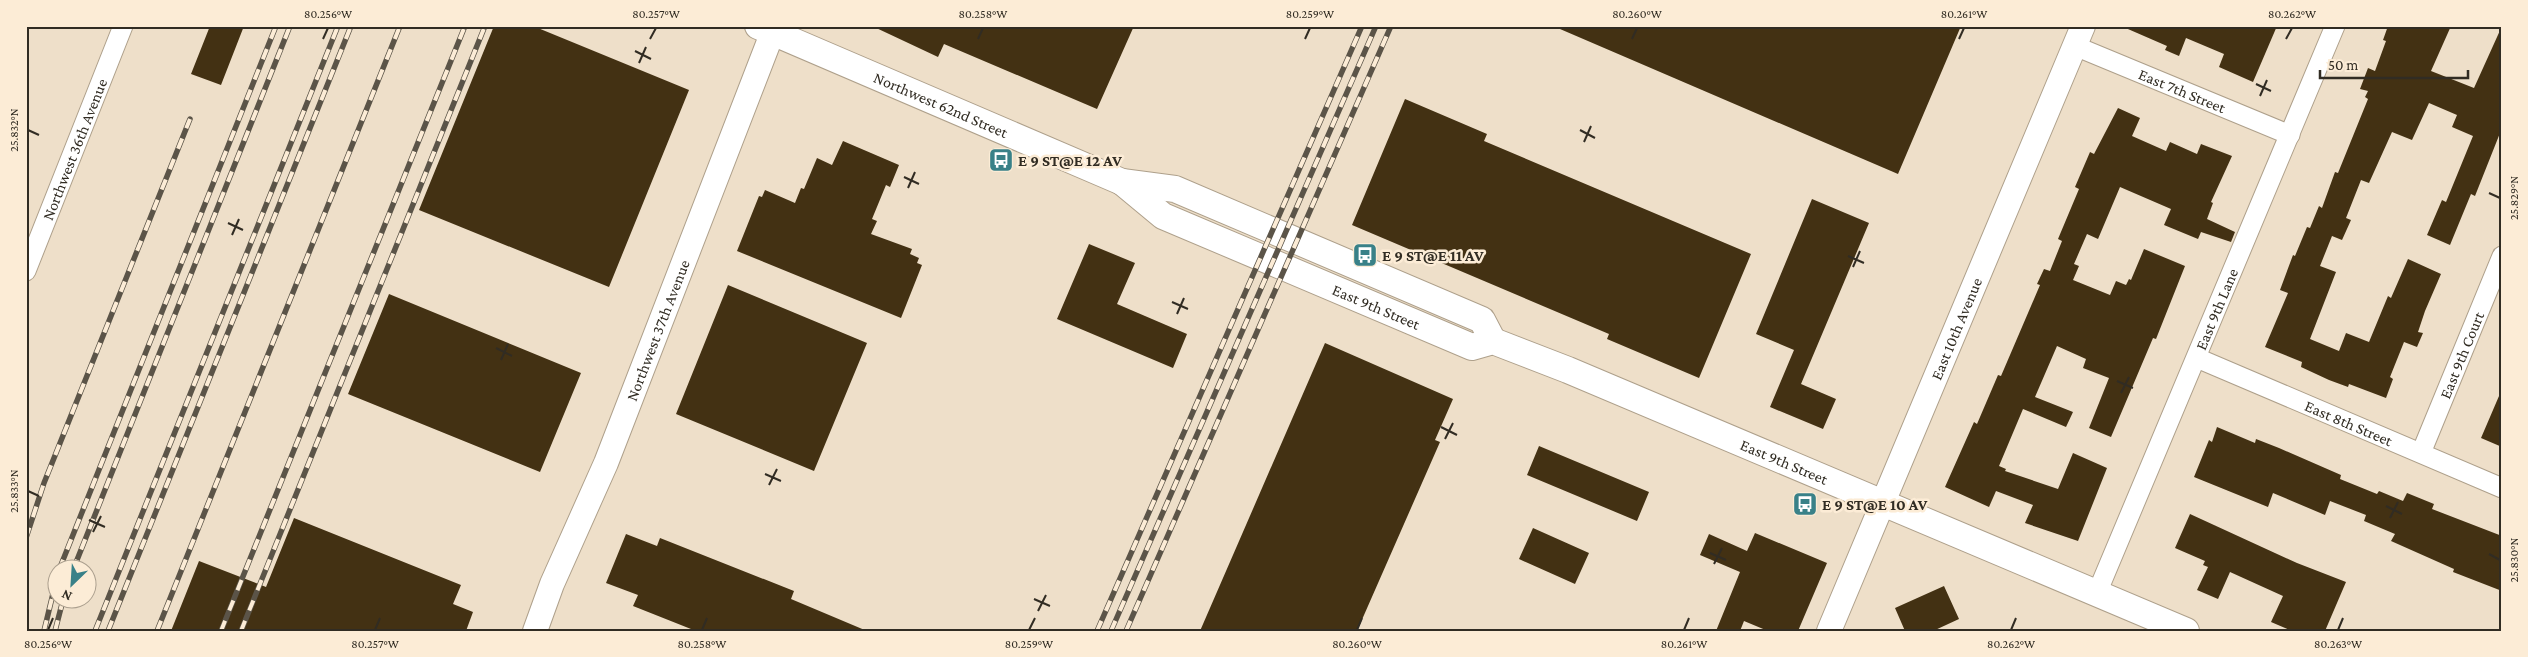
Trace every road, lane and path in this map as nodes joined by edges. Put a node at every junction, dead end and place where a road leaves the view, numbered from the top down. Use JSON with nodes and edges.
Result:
{"nodes":[{"id":1,"x":123,"y":26,"type":"edge"},
{"id":2,"x":2335,"y":26,"type":"edge"},
{"id":3,"x":768,"y":28,"type":"edge"},
{"id":4,"x":2079,"y":36,"type":"edge"},
{"id":5,"x":2290,"y":135,"type":"junction"},
{"id":6,"x":1122,"y":182,"type":"junction"},
{"id":7,"x":1272,"y":232,"type":"joint"},
{"id":8,"x":2502,"y":256,"type":"edge"},
{"id":9,"x":1261,"y":258,"type":"joint"},
{"id":10,"x":26,"y":272,"type":"edge"},
{"id":11,"x":1493,"y":341,"type":"junction"},
{"id":12,"x":2197,"y":358,"type":"junction"},
{"id":13,"x":2421,"y":453,"type":"junction"},
{"id":14,"x":2502,"y":488,"type":"edge"},
{"id":15,"x":1880,"y":504,"type":"junction"},
{"id":16,"x":2097,"y":593,"type":"junction"},
{"id":17,"x":535,"y":631,"type":"edge"},
{"id":18,"x":1829,"y":631,"type":"edge"},
{"id":19,"x":2186,"y":631,"type":"edge"}],
"edges":[{"from":1,"to":10,"type":"street","name":"Northwest 36th Avenue"},
{"from":2,"to":5,"type":"street","name":"East 9th Lane"},
{"from":3,"to":6,"type":"main road","name":"Northwest 62nd Street"},
{"from":3,"to":17,"type":"street","name":"Northwest 37th Avenue"},
{"from":4,"to":5,"type":"street","name":"East 7th Street"},
{"from":4,"to":15,"type":"street","name":"East 10th Avenue"},
{"from":5,"to":12,"type":"street","name":"East 9th Lane"},
{"from":6,"to":7,"type":"main road","name":"Northwest 62nd Street"},
{"from":6,"to":9,"type":"main road","name":"Northwest 62nd Street"},
{"from":7,"to":11,"type":"main road","name":"East 9th Street"},
{"from":8,"to":13,"type":"street","name":"East 9th Court"},
{"from":9,"to":11,"type":"main road","name":"East 9th Street"},
{"from":11,"to":15,"type":"main road","name":"East 9th Street"},
{"from":12,"to":13,"type":"street","name":"East 8th Street"},
{"from":12,"to":16,"type":"street","name":"East 9th Lane"},
{"from":13,"to":14,"type":"street","name":"East 8th Street"},
{"from":15,"to":16,"type":"main road","name":"East 9th Street"},
{"from":15,"to":18,"type":"street","name":"East 10th Avenue"},
{"from":16,"to":19,"type":"main road","name":"East 9th Street"}]}
